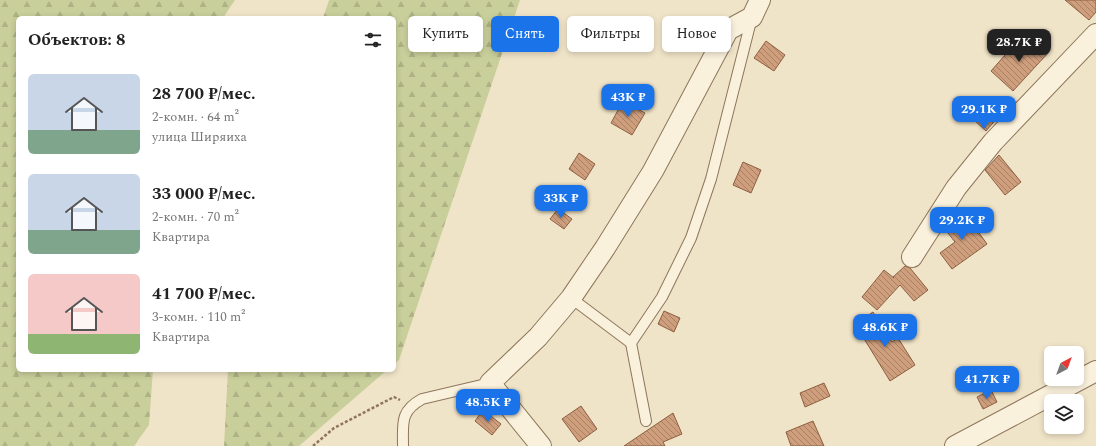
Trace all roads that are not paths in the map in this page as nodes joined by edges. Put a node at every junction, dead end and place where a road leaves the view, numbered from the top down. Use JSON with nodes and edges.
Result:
{"nodes":[{"id":1,"x":756,"y":9,"type":"edge"},
{"id":2,"x":1096,"y":34,"type":"edge"},
{"id":3,"x":912,"y":257,"type":"dead end"},
{"id":4,"x":571,"y":298,"type":"junction"},
{"id":5,"x":631,"y":343,"type":"junction"},
{"id":6,"x":1096,"y":371,"type":"edge"},
{"id":7,"x":490,"y":383,"type":"junction"},
{"id":8,"x":646,"y":421,"type":"dead end"},
{"id":9,"x":403,"y":446,"type":"edge"},
{"id":10,"x":541,"y":446,"type":"edge"},
{"id":11,"x":955,"y":446,"type":"edge"}],
"edges":[{"from":1,"to":4,"type":"street"},
{"from":1,"to":5,"type":"lane"},
{"from":2,"to":3,"type":"street"},
{"from":4,"to":5,"type":"lane"},
{"from":4,"to":7,"type":"street"},
{"from":5,"to":8,"type":"lane"},
{"from":6,"to":11,"type":"street"},
{"from":7,"to":9,"type":"lane"},
{"from":7,"to":10,"type":"street"}]}
